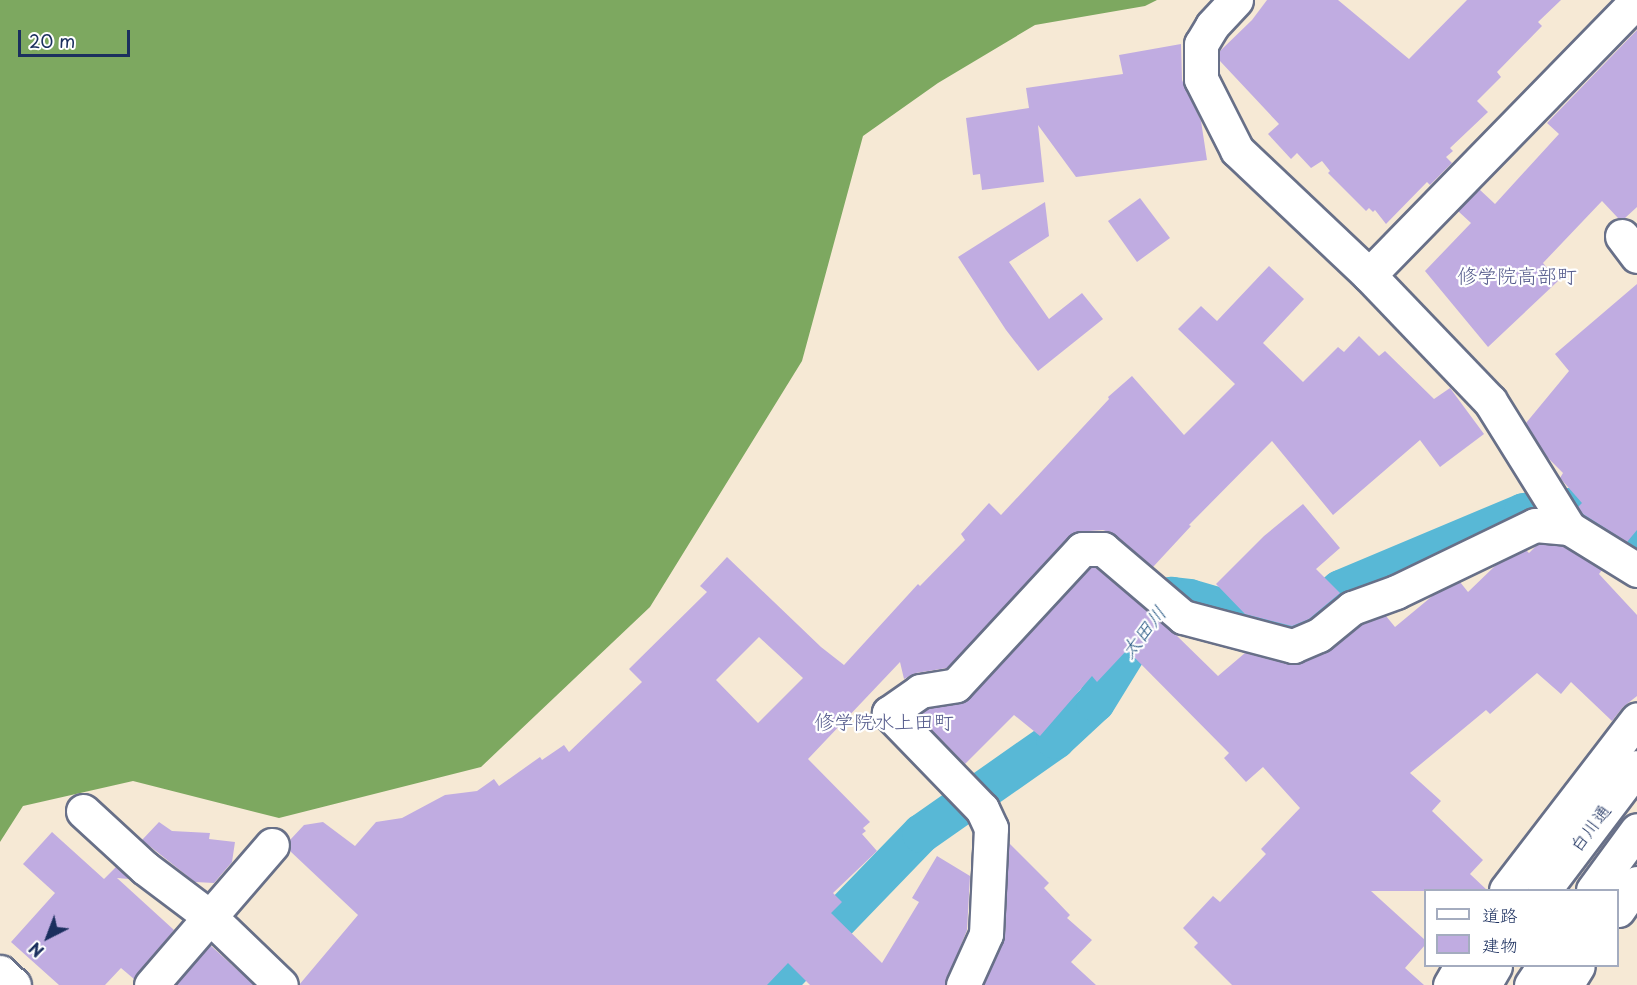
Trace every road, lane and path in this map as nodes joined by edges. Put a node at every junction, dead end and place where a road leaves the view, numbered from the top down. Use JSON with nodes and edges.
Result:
{"nodes":[{"id":1,"x":1236,"y":0,"type":"edge"},
{"id":2,"x":1637,"y":0,"type":"edge"},
{"id":3,"x":1369,"y":275,"type":"junction"},
{"id":4,"x":1569,"y":528,"type":"junction"},
{"id":5,"x":1637,"y":570,"type":"edge"},
{"id":6,"x":1637,"y":719,"type":"edge"},
{"id":7,"x":1637,"y":767,"type":"edge"},
{"id":8,"x":83,"y":811,"type":"dead end"},
{"id":9,"x":1637,"y":830,"type":"edge"},
{"id":10,"x":272,"y":845,"type":"dead end"},
{"id":11,"x":1637,"y":883,"type":"edge"},
{"id":12,"x":1508,"y":889,"type":"edge"},
{"id":13,"x":1546,"y":889,"type":"edge"},
{"id":14,"x":1594,"y":889,"type":"edge"},
{"id":15,"x":1619,"y":907,"type":"edge"},
{"id":16,"x":210,"y":916,"type":"junction"},
{"id":17,"x":1460,"y":967,"type":"edge"},
{"id":18,"x":1577,"y":967,"type":"edge"},
{"id":19,"x":0,"y":972,"type":"edge"},
{"id":20,"x":14,"y":985,"type":"edge"},
{"id":21,"x":151,"y":985,"type":"edge"},
{"id":22,"x":281,"y":985,"type":"edge"},
{"id":23,"x":963,"y":985,"type":"edge"},
{"id":24,"x":1450,"y":985,"type":"edge"},
{"id":25,"x":1566,"y":985,"type":"edge"}],
"edges":[{"from":1,"to":3,"type":"street"},
{"from":2,"to":3,"type":"street"},
{"from":3,"to":4,"type":"street"},
{"from":4,"to":5,"type":"street"},
{"from":4,"to":23,"type":"street"},
{"from":6,"to":12,"type":"street"},
{"from":7,"to":13,"type":"street","name":"白川通"},
{"from":8,"to":16,"type":"street"},
{"from":9,"to":14,"type":"street"},
{"from":10,"to":16,"type":"street"},
{"from":11,"to":15,"type":"street"},
{"from":16,"to":21,"type":"street"},
{"from":16,"to":22,"type":"street"},
{"from":17,"to":24,"type":"street"},
{"from":18,"to":25,"type":"street"},
{"from":19,"to":20,"type":"street"}]}
